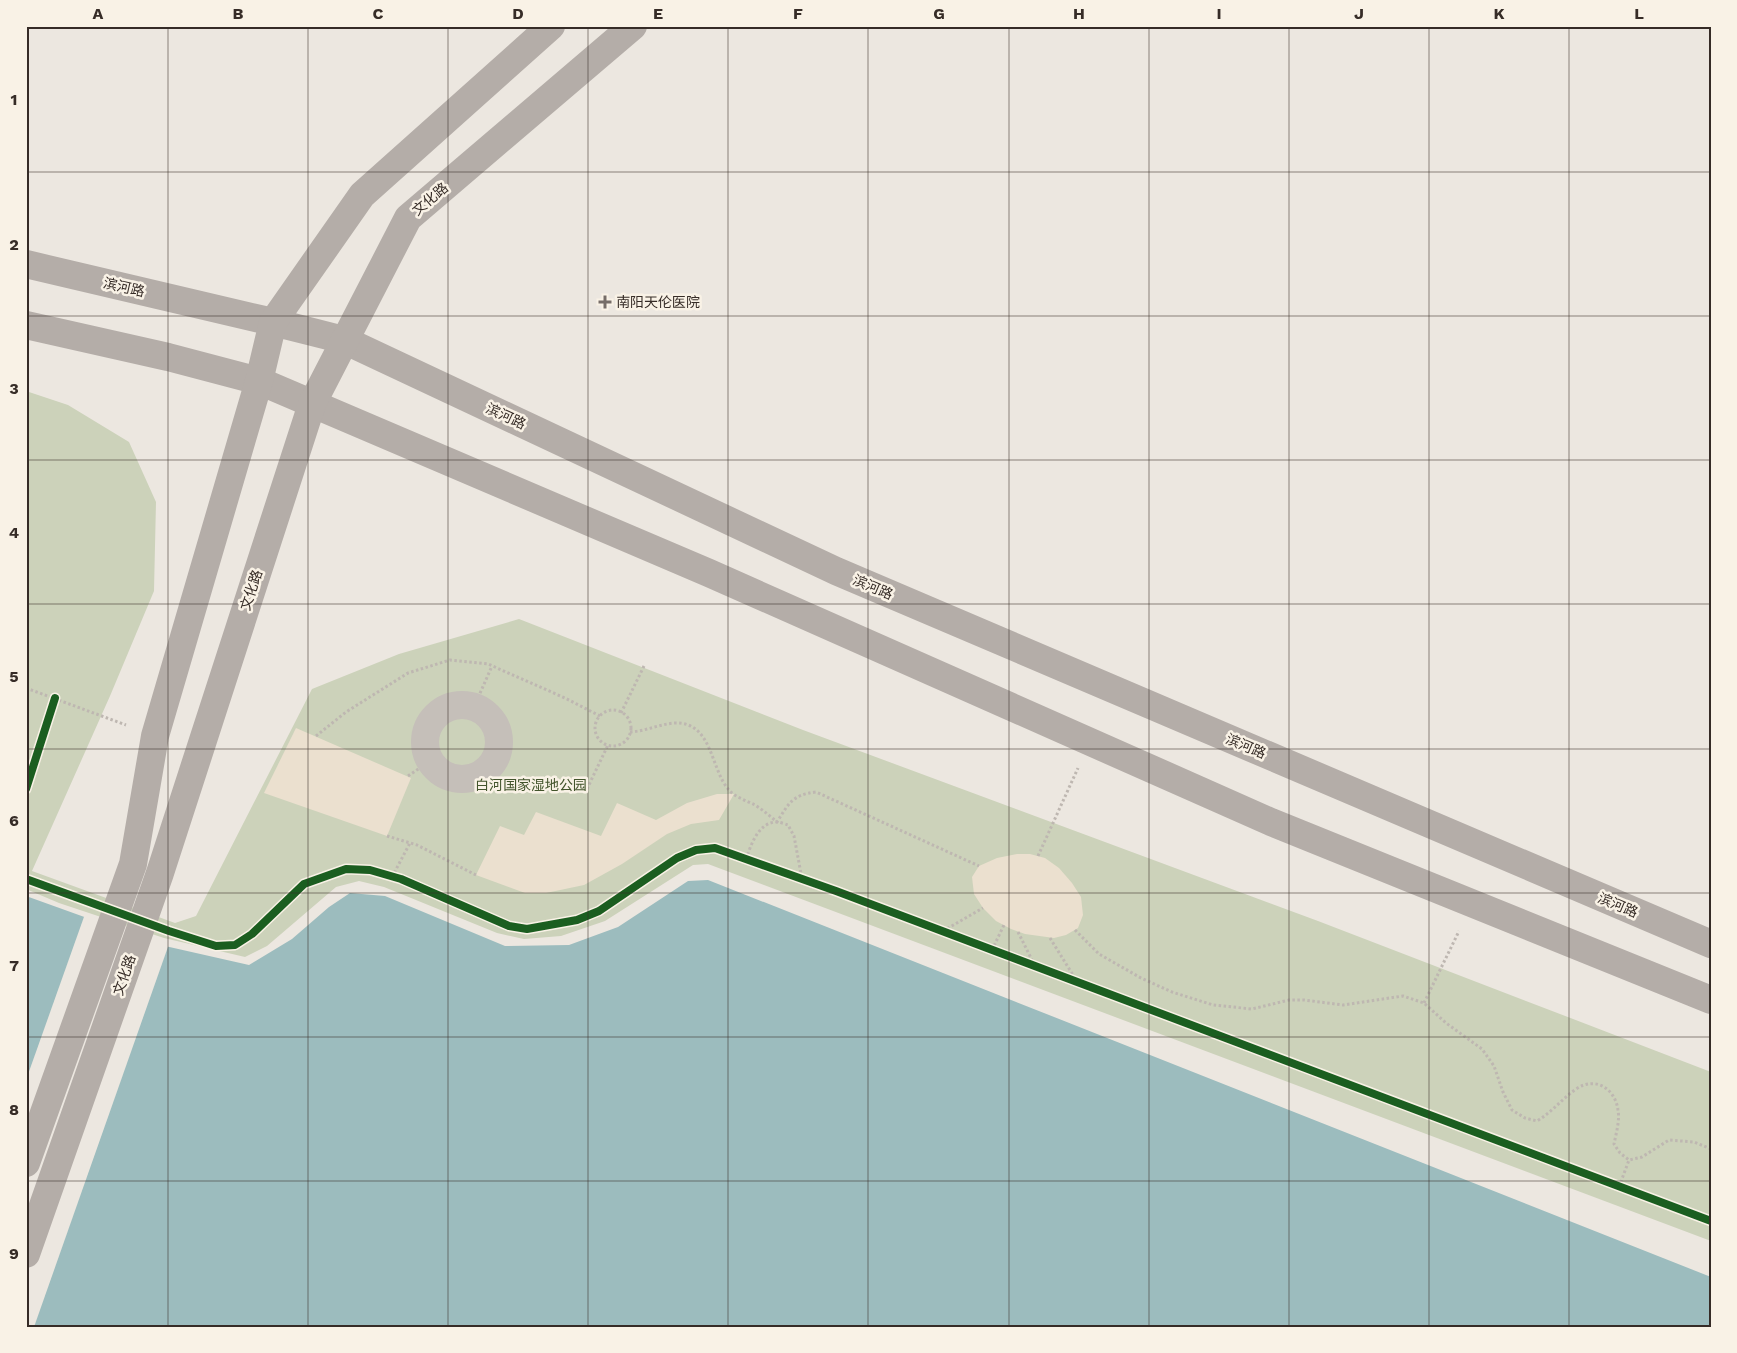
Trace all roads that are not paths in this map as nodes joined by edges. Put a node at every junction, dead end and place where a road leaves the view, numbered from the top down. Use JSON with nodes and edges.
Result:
{"nodes":[{"id":1,"x":552,"y":26,"type":"edge"},
{"id":2,"x":633,"y":26,"type":"edge"},
{"id":3,"x":26,"y":264,"type":"edge"},
{"id":4,"x":273,"y":322,"type":"junction"},
{"id":5,"x":26,"y":325,"type":"edge"},
{"id":6,"x":344,"y":340,"type":"junction"},
{"id":7,"x":258,"y":381,"type":"junction"},
{"id":8,"x":312,"y":404,"type":"junction"},
{"id":9,"x":474,"y":707,"type":"joint"},
{"id":10,"x":1711,"y":944,"type":"edge"},
{"id":11,"x":1711,"y":1000,"type":"edge"},
{"id":12,"x":26,"y":1164,"type":"edge"},
{"id":13,"x":26,"y":1254,"type":"edge"}],
"edges":[{"from":1,"to":4,"type":"main road","name":"文化路"},
{"from":2,"to":6,"type":"main road","name":"文化路"},
{"from":3,"to":4,"type":"main road","name":"滨河路"},
{"from":4,"to":6,"type":"main road","name":"滨河路"},
{"from":4,"to":7,"type":"main road","name":"文化路"},
{"from":5,"to":7,"type":"main road"},
{"from":6,"to":8,"type":"main road","name":"文化路"},
{"from":6,"to":10,"type":"main road","name":"滨河路"},
{"from":7,"to":8,"type":"main road"},
{"from":7,"to":12,"type":"main road","name":"文化路"},
{"from":8,"to":11,"type":"main road"},
{"from":8,"to":13,"type":"main road","name":"文化路"},
{"from":9,"to":9,"type":"street"}]}
